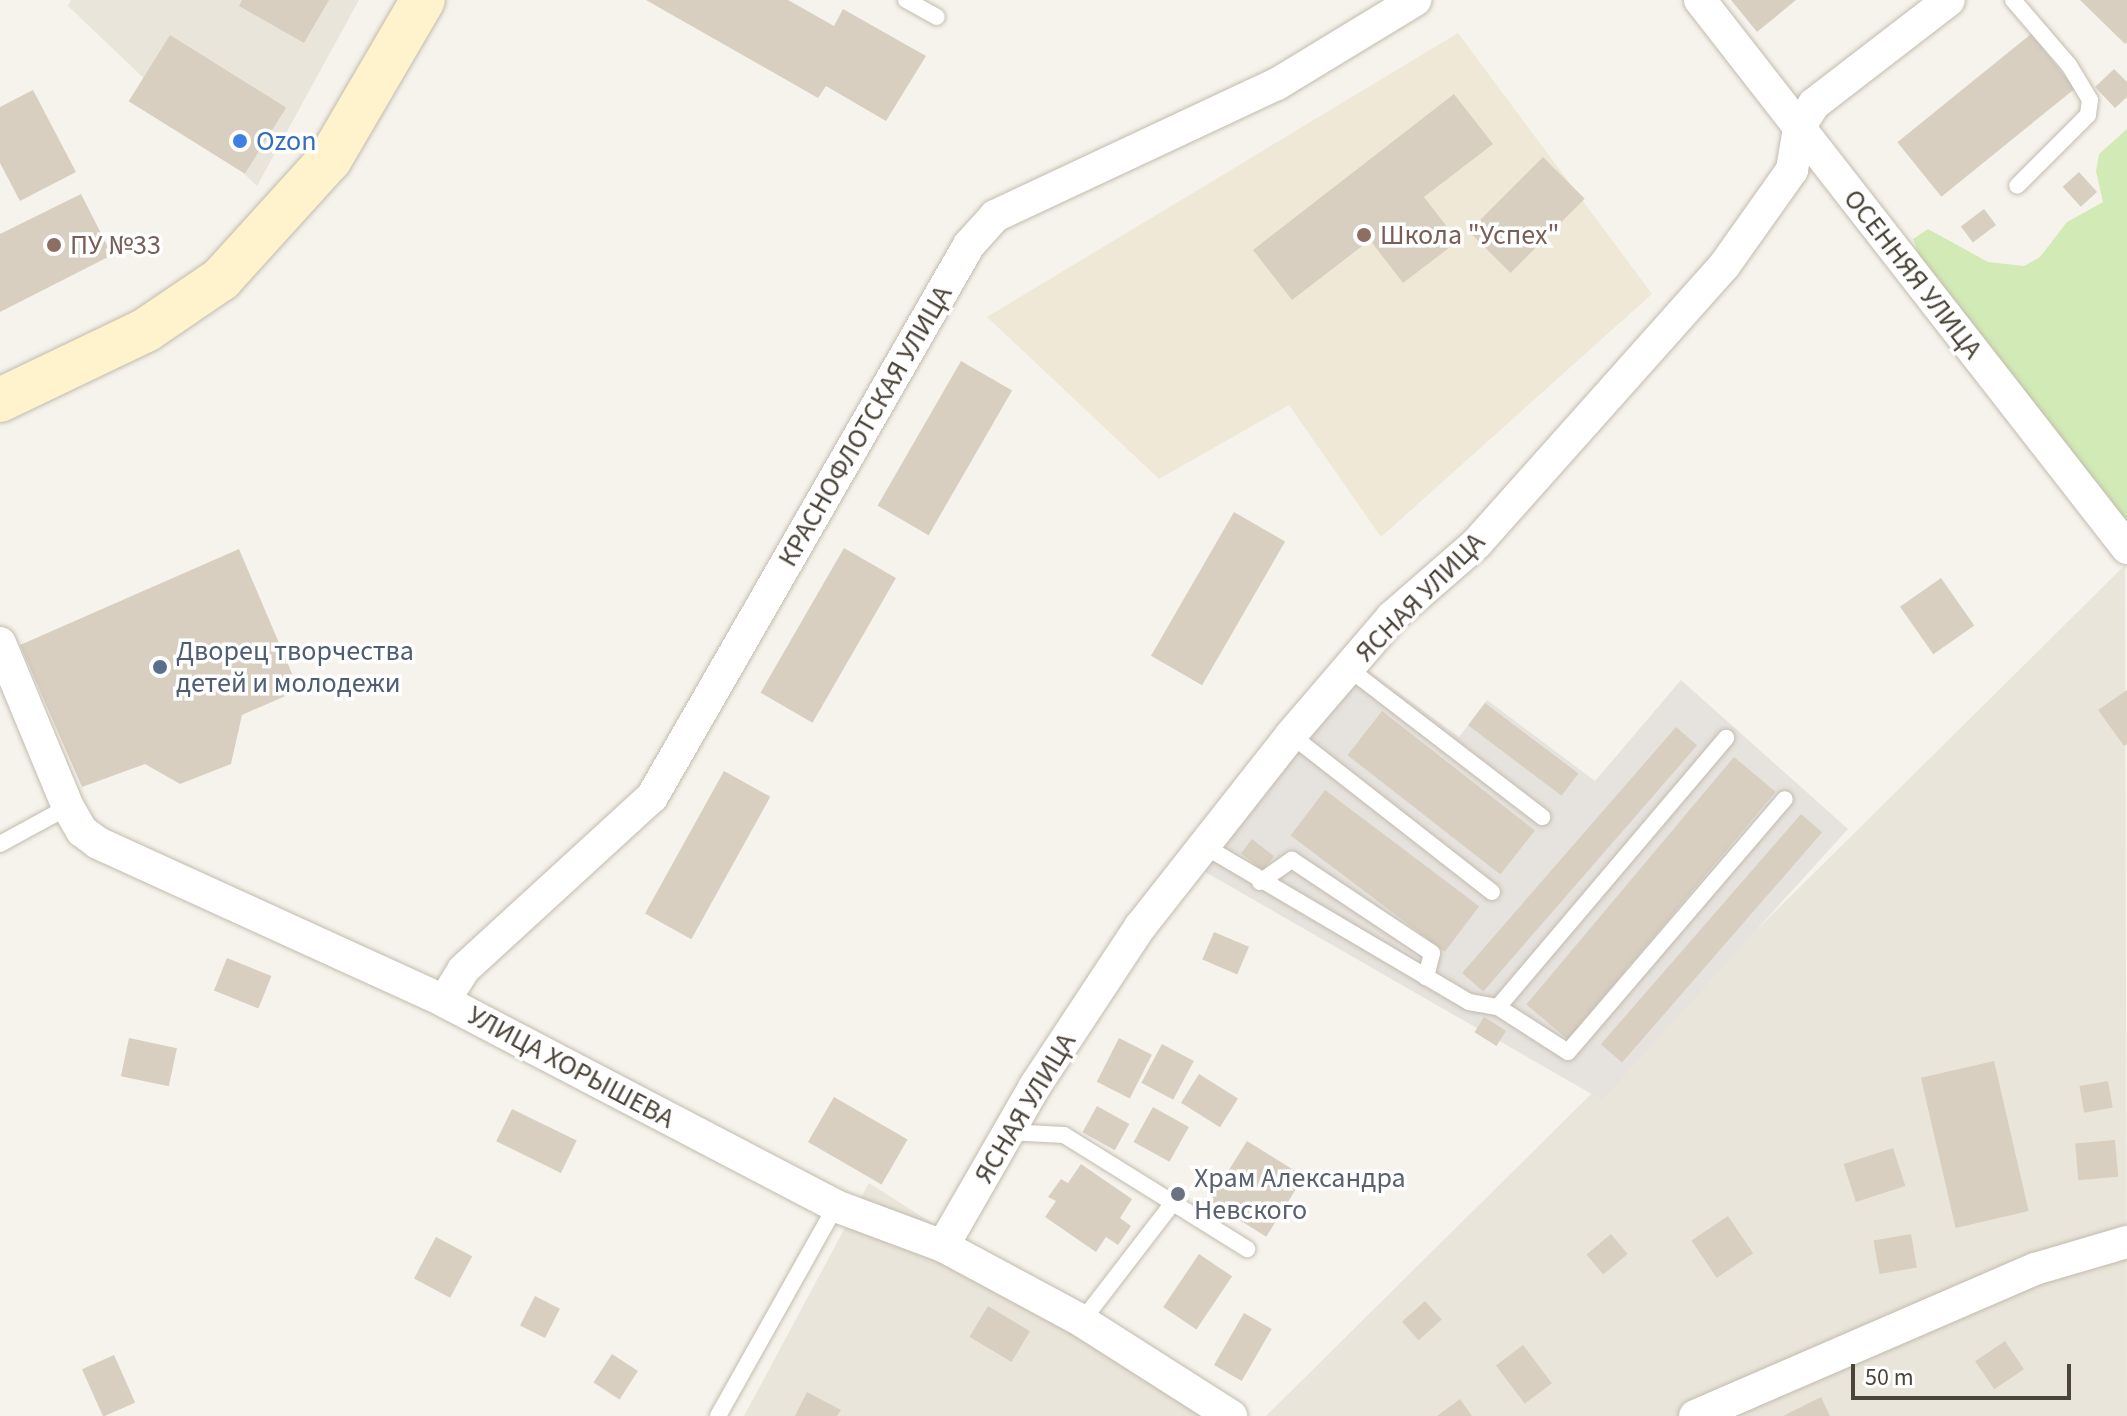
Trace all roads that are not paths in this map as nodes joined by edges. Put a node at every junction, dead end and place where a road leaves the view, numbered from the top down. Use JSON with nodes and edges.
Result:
{"nodes":[{"id":1,"x":423,"y":0,"type":"edge"},
{"id":2,"x":906,"y":0,"type":"edge"},
{"id":3,"x":1415,"y":0,"type":"edge"},
{"id":4,"x":1700,"y":0,"type":"edge"},
{"id":5,"x":1949,"y":0,"type":"edge"},
{"id":6,"x":2013,"y":0,"type":"edge"},
{"id":7,"x":937,"y":17,"type":"dead end"},
{"id":8,"x":1799,"y":128,"type":"junction"},
{"id":9,"x":2017,"y":186,"type":"dead end"},
{"id":10,"x":0,"y":400,"type":"edge"},
{"id":11,"x":2127,"y":548,"type":"edge"},
{"id":12,"x":0,"y":643,"type":"edge"},
{"id":13,"x":1348,"y":668,"type":"junction"},
{"id":14,"x":1291,"y":735,"type":"junction"},
{"id":15,"x":1726,"y":738,"type":"dead end"},
{"id":16,"x":1785,"y":799,"type":"dead end"},
{"id":17,"x":68,"y":807,"type":"junction"},
{"id":18,"x":1542,"y":817,"type":"dead end"},
{"id":19,"x":0,"y":844,"type":"edge"},
{"id":20,"x":1206,"y":847,"type":"junction"},
{"id":21,"x":1260,"y":882,"type":"junction"},
{"id":22,"x":1492,"y":892,"type":"dead end"},
{"id":23,"x":1426,"y":977,"type":"junction"},
{"id":24,"x":444,"y":1001,"type":"junction"},
{"id":25,"x":1498,"y":1007,"type":"junction"},
{"id":26,"x":1007,"y":1132,"type":"junction"},
{"id":27,"x":1173,"y":1203,"type":"junction"},
{"id":28,"x":836,"y":1206,"type":"junction"},
{"id":29,"x":2127,"y":1242,"type":"edge"},
{"id":30,"x":943,"y":1246,"type":"junction"},
{"id":31,"x":1247,"y":1249,"type":"dead end"},
{"id":32,"x":1082,"y":1321,"type":"junction"},
{"id":33,"x":718,"y":1416,"type":"edge"},
{"id":34,"x":1231,"y":1416,"type":"edge"},
{"id":35,"x":1695,"y":1416,"type":"edge"}],
"edges":[{"from":1,"to":10,"type":"main road"},
{"from":2,"to":7,"type":"lane"},
{"from":3,"to":24,"type":"street","name":"КРАСНОФЛОТСКАЯ УЛИЦА"},
{"from":4,"to":8,"type":"street","name":"ОСЕННЯЯ УЛИЦА"},
{"from":5,"to":8,"type":"street"},
{"from":6,"to":9,"type":"lane"},
{"from":8,"to":11,"type":"street","name":"ОСЕННЯЯ УЛИЦА"},
{"from":8,"to":13,"type":"street","name":"ЯСНАЯ УЛИЦА"},
{"from":12,"to":17,"type":"street","name":"УЛИЦА ХОРЫШЕВА"},
{"from":13,"to":14,"type":"street","name":"ЯСНАЯ УЛИЦА"},
{"from":13,"to":18,"type":"lane"},
{"from":14,"to":20,"type":"street","name":"ЯСНАЯ УЛИЦА"},
{"from":14,"to":22,"type":"lane"},
{"from":15,"to":25,"type":"lane"},
{"from":16,"to":25,"type":"lane"},
{"from":17,"to":19,"type":"lane"},
{"from":17,"to":24,"type":"street","name":"УЛИЦА ХОРЫШЕВА"},
{"from":20,"to":21,"type":"lane"},
{"from":20,"to":26,"type":"street","name":"ЯСНАЯ УЛИЦА"},
{"from":21,"to":23,"type":"lane"},
{"from":21,"to":23,"type":"lane"},
{"from":23,"to":25,"type":"lane"},
{"from":24,"to":28,"type":"street","name":"УЛИЦА ХОРЫШЕВА"},
{"from":26,"to":27,"type":"lane"},
{"from":26,"to":30,"type":"street","name":"ЯСНАЯ УЛИЦА"},
{"from":27,"to":31,"type":"lane"},
{"from":27,"to":32,"type":"lane"},
{"from":28,"to":30,"type":"street","name":"УЛИЦА ХОРЫШЕВА"},
{"from":28,"to":33,"type":"lane"},
{"from":29,"to":35,"type":"street"},
{"from":30,"to":32,"type":"street","name":"УЛИЦА ХОРЫШЕВА"},
{"from":32,"to":34,"type":"street","name":"УЛИЦА ХОРЫШЕВА"}]}
